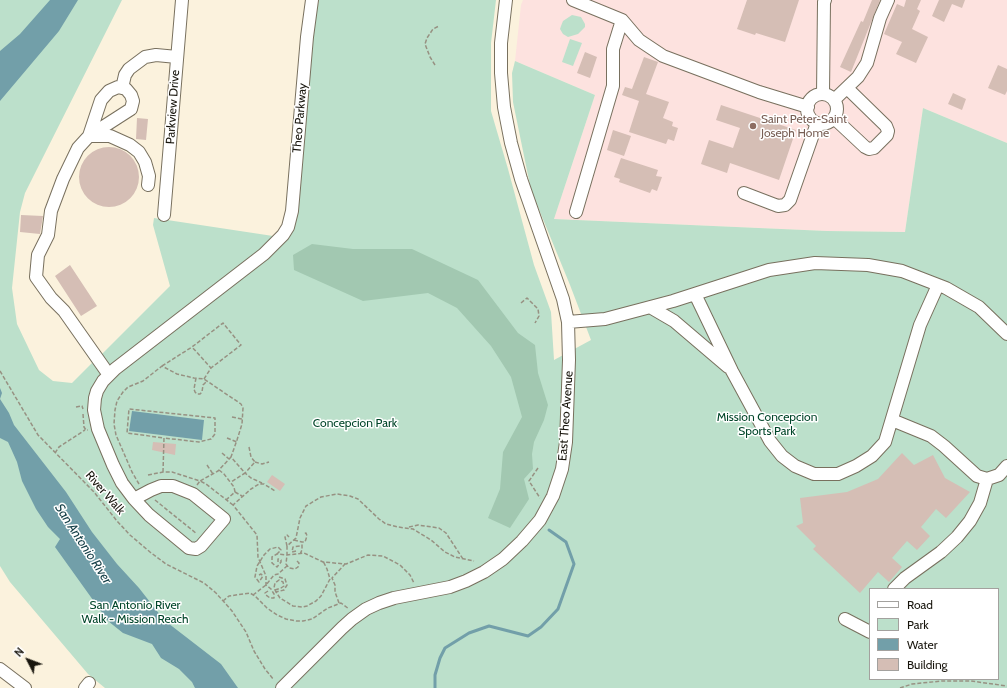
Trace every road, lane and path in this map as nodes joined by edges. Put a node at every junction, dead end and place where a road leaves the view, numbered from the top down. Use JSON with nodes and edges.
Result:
{"nodes":[{"id":1,"x":182,"y":0,"type":"edge"},
{"id":2,"x":312,"y":0,"type":"edge"},
{"id":3,"x":506,"y":0,"type":"edge"},
{"id":4,"x":573,"y":0,"type":"edge"},
{"id":5,"x":825,"y":0,"type":"edge"},
{"id":6,"x":888,"y":0,"type":"edge"},
{"id":7,"x":622,"y":20,"type":"junction"},
{"id":8,"x":439,"y":26,"type":"dead end"},
{"id":9,"x":177,"y":56,"type":"junction"},
{"id":10,"x":435,"y":65,"type":"dead end"},
{"id":11,"x":122,"y":88,"type":"junction"},
{"id":12,"x":847,"y":88,"type":"junction"},
{"id":13,"x":823,"y":94,"type":"junction"},
{"id":14,"x":834,"y":100,"type":"junction"},
{"id":15,"x":808,"y":107,"type":"junction"},
{"id":16,"x":834,"y":118,"type":"junction"},
{"id":17,"x":818,"y":123,"type":"junction"},
{"id":18,"x":89,"y":136,"type":"junction"},
{"id":19,"x":148,"y":185,"type":"dead end"},
{"id":20,"x":744,"y":193,"type":"dead end"},
{"id":21,"x":576,"y":212,"type":"dead end"},
{"id":22,"x":164,"y":215,"type":"dead end"},
{"id":23,"x":938,"y":284,"type":"junction"},
{"id":24,"x":695,"y":294,"type":"junction"},
{"id":25,"x":521,"y":303,"type":"dead end"},
{"id":26,"x":650,"y":307,"type":"junction"},
{"id":27,"x":568,"y":322,"type":"junction"},
{"id":28,"x":535,"y":323,"type":"dead end"},
{"id":29,"x":1007,"y":334,"type":"edge"},
{"id":30,"x":192,"y":347,"type":"junction"},
{"id":31,"x":162,"y":366,"type":"junction"},
{"id":32,"x":211,"y":368,"type":"junction"},
{"id":33,"x":0,"y":371,"type":"edge"},
{"id":34,"x":732,"y":371,"type":"junction"},
{"id":35,"x":109,"y":375,"type":"junction"},
{"id":36,"x":196,"y":378,"type":"junction"},
{"id":37,"x":204,"y":379,"type":"junction"},
{"id":38,"x":207,"y":381,"type":"junction"},
{"id":39,"x":232,"y":417,"type":"dead end"},
{"id":40,"x":242,"y":419,"type":"junction"},
{"id":41,"x":892,"y":420,"type":"junction"},
{"id":42,"x":86,"y":430,"type":"dead end"},
{"id":43,"x":164,"y":438,"type":"junction"},
{"id":44,"x":227,"y":438,"type":"dead end"},
{"id":45,"x":237,"y":442,"type":"junction"},
{"id":46,"x":249,"y":447,"type":"dead end"},
{"id":47,"x":55,"y":453,"type":"junction"},
{"id":48,"x":222,"y":453,"type":"dead end"},
{"id":49,"x":230,"y":458,"type":"junction"},
{"id":50,"x":255,"y":462,"type":"junction"},
{"id":51,"x":269,"y":462,"type":"dead end"},
{"id":52,"x":207,"y":465,"type":"dead end"},
{"id":53,"x":1007,"y":466,"type":"edge"},
{"id":54,"x":538,"y":468,"type":"dead end"},
{"id":55,"x":219,"y":470,"type":"junction"},
{"id":56,"x":163,"y":472,"type":"dead end"},
{"id":57,"x":245,"y":473,"type":"junction"},
{"id":58,"x":213,"y":474,"type":"junction"},
{"id":59,"x":986,"y":479,"type":"junction"},
{"id":60,"x":200,"y":481,"type":"junction"},
{"id":61,"x":231,"y":482,"type":"junction"},
{"id":62,"x":264,"y":484,"type":"junction"},
{"id":63,"x":196,"y":487,"type":"dead end"},
{"id":64,"x":275,"y":491,"type":"dead end"},
{"id":65,"x":146,"y":492,"type":"junction"},
{"id":66,"x":235,"y":492,"type":"junction"},
{"id":67,"x":243,"y":496,"type":"junction"},
{"id":68,"x":540,"y":498,"type":"dead end"},
{"id":69,"x":134,"y":499,"type":"junction"},
{"id":70,"x":226,"y":500,"type":"junction"},
{"id":71,"x":233,"y":506,"type":"junction"},
{"id":72,"x":409,"y":527,"type":"junction"},
{"id":73,"x":303,"y":534,"type":"dead end"},
{"id":74,"x":289,"y":537,"type":"dead end"},
{"id":75,"x":294,"y":540,"type":"junction"},
{"id":76,"x":205,"y":542,"type":"junction"},
{"id":77,"x":302,"y":542,"type":"junction"},
{"id":78,"x":287,"y":546,"type":"junction"},
{"id":79,"x":302,"y":547,"type":"junction"},
{"id":80,"x":296,"y":551,"type":"dead end"},
{"id":81,"x":277,"y":554,"type":"junction"},
{"id":82,"x":300,"y":554,"type":"junction"},
{"id":83,"x":287,"y":555,"type":"junction"},
{"id":84,"x":464,"y":559,"type":"junction"},
{"id":85,"x":297,"y":561,"type":"dead end"},
{"id":86,"x":323,"y":561,"type":"junction"},
{"id":87,"x":474,"y":561,"type":"dead end"},
{"id":88,"x":260,"y":562,"type":"junction"},
{"id":89,"x":278,"y":562,"type":"dead end"},
{"id":90,"x":346,"y":564,"type":"junction"},
{"id":91,"x":287,"y":566,"type":"junction"},
{"id":92,"x":259,"y":575,"type":"dead end"},
{"id":93,"x":279,"y":577,"type":"dead end"},
{"id":94,"x":331,"y":579,"type":"junction"},
{"id":95,"x":414,"y":583,"type":"dead end"},
{"id":96,"x":266,"y":585,"type":"junction"},
{"id":97,"x":895,"y":588,"type":"edge"},
{"id":98,"x":268,"y":591,"type":"dead end"},
{"id":99,"x":276,"y":591,"type":"junction"},
{"id":100,"x":253,"y":595,"type":"junction"},
{"id":101,"x":223,"y":601,"type":"junction"},
{"id":102,"x":339,"y":603,"type":"junction"},
{"id":103,"x":355,"y":617,"type":"junction"},
{"id":104,"x":845,"y":619,"type":"dead end"},
{"id":105,"x":869,"y":630,"type":"edge"},
{"id":106,"x":0,"y":669,"type":"edge"},
{"id":107,"x":279,"y":685,"type":"edge"},
{"id":108,"x":1007,"y":686,"type":"edge"},
{"id":109,"x":25,"y":688,"type":"edge"},
{"id":110,"x":900,"y":688,"type":"edge"}],
"edges":[{"from":1,"to":9,"type":"street","name":"Parkview Drive"},
{"from":2,"to":35,"type":"street","name":"Theo Parkway"},
{"from":3,"to":27,"type":"street","name":"East Theo Avenue"},
{"from":4,"to":7,"type":"street"},
{"from":5,"to":13,"type":"street"},
{"from":6,"to":12,"type":"street"},
{"from":7,"to":15,"type":"street"},
{"from":7,"to":21,"type":"street"},
{"from":8,"to":10,"type":"path"},
{"from":9,"to":11,"type":"street"},
{"from":9,"to":22,"type":"street","name":"Parkview Drive"},
{"from":11,"to":18,"type":"street"},
{"from":11,"to":18,"type":"street"},
{"from":12,"to":14,"type":"street"},
{"from":12,"to":16,"type":"street"},
{"from":13,"to":14,"type":"street"},
{"from":13,"to":15,"type":"street"},
{"from":14,"to":16,"type":"street"},
{"from":15,"to":17,"type":"street"},
{"from":16,"to":17,"type":"street"},
{"from":17,"to":20,"type":"street"},
{"from":18,"to":19,"type":"street"},
{"from":18,"to":35,"type":"street"},
{"from":23,"to":24,"type":"street"},
{"from":23,"to":29,"type":"street"},
{"from":23,"to":41,"type":"street"},
{"from":24,"to":26,"type":"street"},
{"from":24,"to":34,"type":"street"},
{"from":25,"to":28,"type":"path"},
{"from":26,"to":27,"type":"street"},
{"from":26,"to":34,"type":"street"},
{"from":27,"to":103,"type":"street","name":"East Theo Avenue"},
{"from":30,"to":31,"type":"path"},
{"from":30,"to":32,"type":"path"},
{"from":30,"to":32,"type":"path"},
{"from":31,"to":36,"type":"path"},
{"from":31,"to":65,"type":"path"},
{"from":32,"to":37,"type":"path"},
{"from":33,"to":47,"type":"path","name":"River Walk"},
{"from":34,"to":41,"type":"street"},
{"from":35,"to":69,"type":"street"},
{"from":36,"to":37,"type":"path"},
{"from":36,"to":38,"type":"path"},
{"from":37,"to":38,"type":"path"},
{"from":38,"to":40,"type":"path"},
{"from":39,"to":40,"type":"path"},
{"from":40,"to":45,"type":"path"},
{"from":41,"to":59,"type":"street"},
{"from":42,"to":47,"type":"path"},
{"from":43,"to":43,"type":"path"},
{"from":43,"to":56,"type":"path"},
{"from":44,"to":45,"type":"path"},
{"from":45,"to":49,"type":"path"},
{"from":46,"to":50,"type":"path"},
{"from":47,"to":101,"type":"path","name":"River Walk"},
{"from":48,"to":49,"type":"path"},
{"from":49,"to":55,"type":"path"},
{"from":49,"to":57,"type":"path"},
{"from":50,"to":51,"type":"path"},
{"from":50,"to":57,"type":"path"},
{"from":52,"to":58,"type":"path"},
{"from":53,"to":59,"type":"street"},
{"from":54,"to":68,"type":"path"},
{"from":55,"to":58,"type":"path"},
{"from":55,"to":61,"type":"path"},
{"from":57,"to":61,"type":"path"},
{"from":57,"to":62,"type":"path"},
{"from":58,"to":60,"type":"path"},
{"from":59,"to":97,"type":"street"},
{"from":60,"to":63,"type":"path"},
{"from":60,"to":70,"type":"path"},
{"from":61,"to":66,"type":"path"},
{"from":62,"to":64,"type":"path"},
{"from":62,"to":67,"type":"path"},
{"from":65,"to":69,"type":"street"},
{"from":65,"to":76,"type":"path"},
{"from":65,"to":76,"type":"street"},
{"from":66,"to":67,"type":"path"},
{"from":66,"to":70,"type":"path"},
{"from":67,"to":71,"type":"path"},
{"from":69,"to":76,"type":"street"},
{"from":70,"to":71,"type":"path"},
{"from":71,"to":88,"type":"path"},
{"from":72,"to":75,"type":"path"},
{"from":72,"to":84,"type":"path"},
{"from":72,"to":84,"type":"path"},
{"from":73,"to":77,"type":"path"},
{"from":74,"to":78,"type":"path"},
{"from":75,"to":77,"type":"path"},
{"from":75,"to":78,"type":"path"},
{"from":77,"to":79,"type":"path"},
{"from":78,"to":83,"type":"path"},
{"from":79,"to":80,"type":"path"},
{"from":79,"to":82,"type":"path"},
{"from":81,"to":83,"type":"path"},
{"from":81,"to":88,"type":"path"},
{"from":81,"to":89,"type":"path"},
{"from":82,"to":83,"type":"path"},
{"from":82,"to":86,"type":"path"},
{"from":83,"to":91,"type":"path"},
{"from":84,"to":87,"type":"path"},
{"from":85,"to":91,"type":"path"},
{"from":86,"to":90,"type":"path"},
{"from":86,"to":94,"type":"path"},
{"from":88,"to":92,"type":"path"},
{"from":88,"to":96,"type":"path"},
{"from":90,"to":94,"type":"path"},
{"from":90,"to":95,"type":"path"},
{"from":91,"to":96,"type":"path"},
{"from":93,"to":99,"type":"path"},
{"from":94,"to":99,"type":"path"},
{"from":94,"to":102,"type":"path"},
{"from":96,"to":98,"type":"path"},
{"from":96,"to":100,"type":"path"},
{"from":99,"to":99,"type":"path"},
{"from":100,"to":101,"type":"path"},
{"from":100,"to":102,"type":"path"},
{"from":101,"to":107,"type":"path","name":"River Walk"},
{"from":102,"to":103,"type":"path"},
{"from":103,"to":107,"type":"street","name":"East Theo Avenue"},
{"from":104,"to":105,"type":"street"},
{"from":106,"to":109,"type":"street"},
{"from":108,"to":110,"type":"path"}]}
